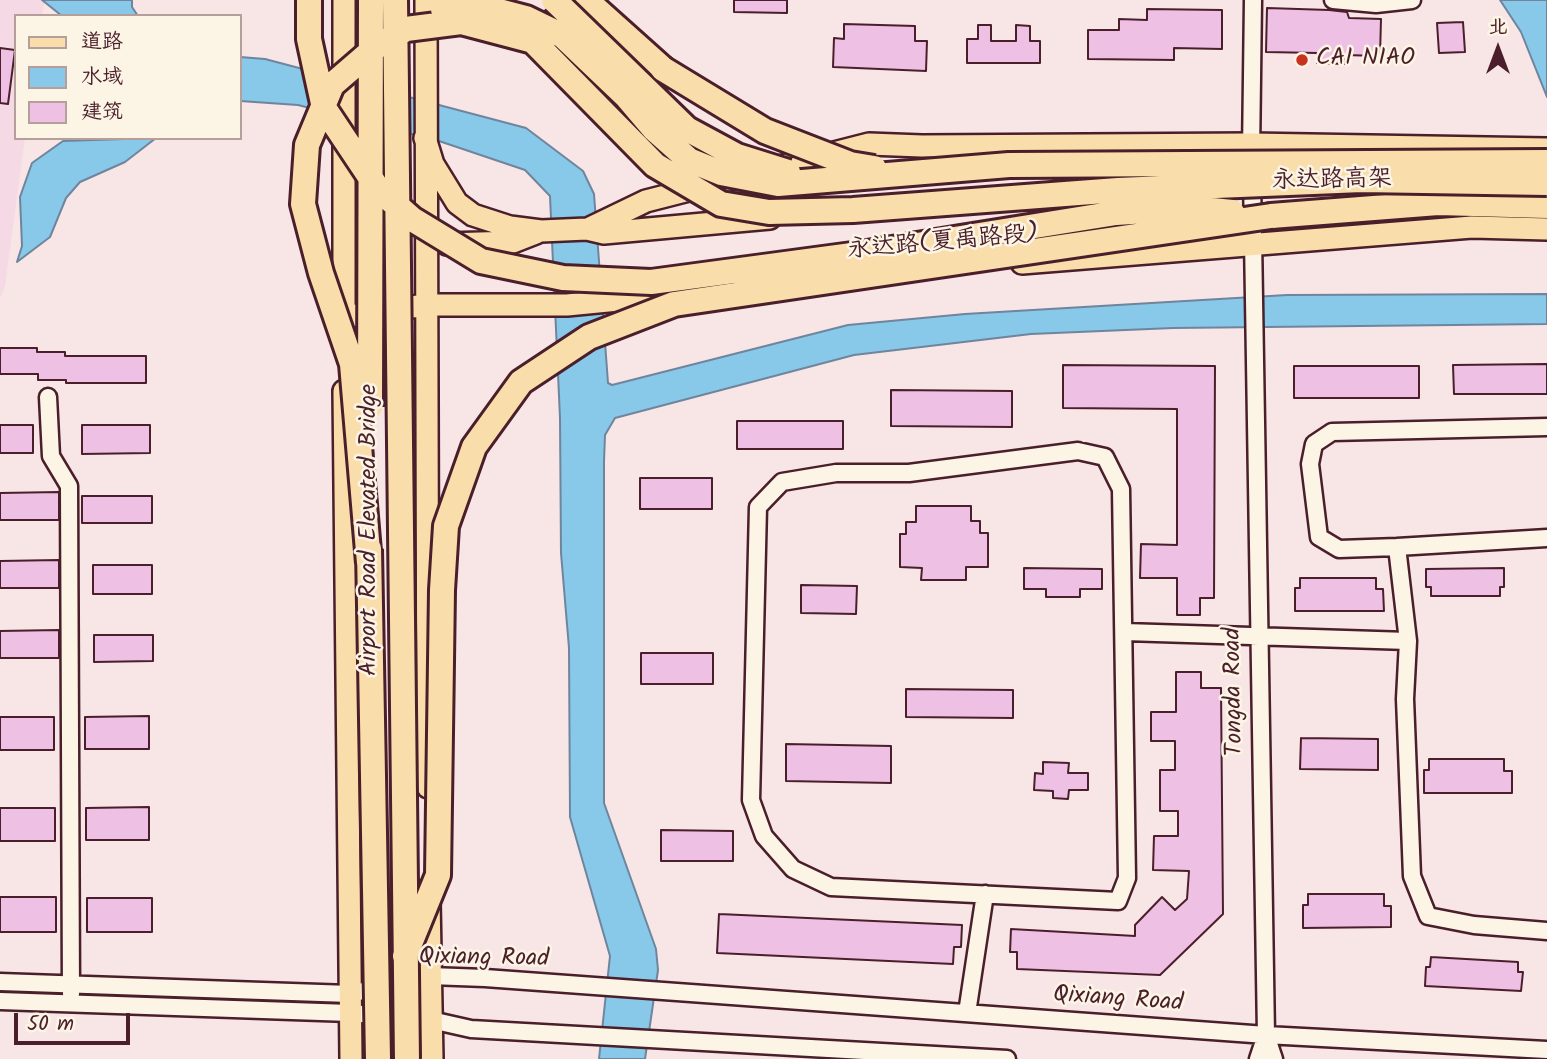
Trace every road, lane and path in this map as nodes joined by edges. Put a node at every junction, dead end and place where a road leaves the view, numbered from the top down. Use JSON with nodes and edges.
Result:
{"nodes":[{"id":1,"x":309,"y":0,"type":"edge"},
{"id":2,"x":344,"y":0,"type":"edge"},
{"id":3,"x":371,"y":0,"type":"edge"},
{"id":4,"x":395,"y":0,"type":"edge"},
{"id":5,"x":426,"y":0,"type":"edge"},
{"id":6,"x":554,"y":0,"type":"edge"},
{"id":7,"x":586,"y":0,"type":"edge"},
{"id":8,"x":1254,"y":0,"type":"edge"},
{"id":9,"x":1333,"y":0,"type":"edge"},
{"id":10,"x":1412,"y":0,"type":"edge"},
{"id":11,"x":376,"y":47,"type":"junction"},
{"id":12,"x":425,"y":137,"type":"junction"},
{"id":13,"x":1251,"y":144,"type":"junction"},
{"id":14,"x":1547,"y":149,"type":"edge"},
{"id":15,"x":1547,"y":162,"type":"edge"},
{"id":16,"x":1547,"y":171,"type":"edge"},
{"id":17,"x":1252,"y":176,"type":"junction"},
{"id":18,"x":815,"y":181,"type":"junction"},
{"id":19,"x":1547,"y":183,"type":"edge"},
{"id":20,"x":1118,"y":190,"type":"junction"},
{"id":21,"x":1547,"y":206,"type":"edge"},
{"id":22,"x":893,"y":207,"type":"junction"},
{"id":23,"x":1271,"y":216,"type":"junction"},
{"id":24,"x":1547,"y":229,"type":"edge"},
{"id":25,"x":595,"y":231,"type":"junction"},
{"id":26,"x":541,"y":232,"type":"junction"},
{"id":27,"x":1254,"y":243,"type":"junction"},
{"id":28,"x":425,"y":244,"type":"junction"},
{"id":29,"x":425,"y":305,"type":"junction"},
{"id":30,"x":344,"y":317,"type":"junction"},
{"id":31,"x":48,"y":397,"type":"dead end"},
{"id":32,"x":1547,"y":427,"type":"edge"},
{"id":33,"x":1547,"y":538,"type":"edge"},
{"id":34,"x":1397,"y":547,"type":"junction"},
{"id":35,"x":369,"y":563,"type":"junction"},
{"id":36,"x":1125,"y":632,"type":"junction"},
{"id":37,"x":1257,"y":634,"type":"junction"},
{"id":38,"x":1408,"y":641,"type":"junction"},
{"id":39,"x":985,"y":894,"type":"junction"},
{"id":40,"x":1547,"y":931,"type":"edge"},
{"id":41,"x":405,"y":956,"type":"junction"},
{"id":42,"x":430,"y":976,"type":"junction"},
{"id":43,"x":0,"y":982,"type":"edge"},
{"id":44,"x":72,"y":985,"type":"junction"},
{"id":45,"x":0,"y":1001,"type":"edge"},
{"id":46,"x":71,"y":1003,"type":"junction"},
{"id":47,"x":350,"y":1004,"type":"junction"},
{"id":48,"x":967,"y":1013,"type":"junction"},
{"id":49,"x":431,"y":1020,"type":"junction"},
{"id":50,"x":1266,"y":1035,"type":"junction"},
{"id":51,"x":1547,"y":1050,"type":"edge"},
{"id":52,"x":921,"y":1057,"type":"edge"},
{"id":53,"x":351,"y":1059,"type":"edge"},
{"id":54,"x":378,"y":1059,"type":"edge"},
{"id":55,"x":407,"y":1059,"type":"edge"},
{"id":56,"x":432,"y":1059,"type":"edge"},
{"id":57,"x":1007,"y":1059,"type":"edge"},
{"id":58,"x":1258,"y":1059,"type":"edge"},
{"id":59,"x":1274,"y":1059,"type":"edge"}],
"edges":[{"from":1,"to":23,"type":"highway","bridge":true},
{"from":2,"to":30,"type":"main road"},
{"from":3,"to":35,"type":"highway","name":"Airport Road Elevated Bridge","bridge":true},
{"from":4,"to":41,"type":"highway","name":"Airport Road Elevated Bridge","bridge":true},
{"from":5,"to":12,"type":"main road"},
{"from":6,"to":18,"type":"highway","bridge":true},
{"from":7,"to":20,"type":"highway","bridge":true},
{"from":8,"to":13,"type":"street","name":"Tongda Road"},
{"from":9,"to":10,"type":"street"},
{"from":11,"to":18,"type":"highway","bridge":true},
{"from":11,"to":22,"type":"highway","bridge":true},
{"from":11,"to":35,"type":"highway","bridge":true},
{"from":12,"to":26,"type":"main road"},
{"from":12,"to":28,"type":"main road"},
{"from":13,"to":14,"type":"main road"},
{"from":13,"to":17,"type":"street","name":"Tongda Road"},
{"from":13,"to":25,"type":"main road"},
{"from":15,"to":18,"type":"highway","bridge":true},
{"from":16,"to":17,"type":"main road","name":"永达路(夏禹路段)"},
{"from":17,"to":22,"type":"main road","name":"永达路(夏禹路段)"},
{"from":17,"to":27,"type":"street","name":"Tongda Road"},
{"from":19,"to":20,"type":"highway","name":"永达路高架","bridge":true},
{"from":20,"to":22,"type":"highway","bridge":true},
{"from":21,"to":23,"type":"highway","name":"永达路高架"},
{"from":22,"to":25,"type":"main road","name":"永达路(夏禹路段)"},
{"from":23,"to":41,"type":"highway","bridge":true},
{"from":24,"to":27,"type":"main road","name":"永达路(夏禹路段)"},
{"from":25,"to":26,"type":"main road","name":"永达路(夏禹路段)"},
{"from":26,"to":28,"type":"main road"},
{"from":27,"to":29,"type":"main road","name":"永达路(夏禹路段)"},
{"from":27,"to":37,"type":"street","name":"Tongda Road"},
{"from":28,"to":29,"type":"main road"},
{"from":29,"to":30,"type":"main road","name":"永达路(夏禹路段)"},
{"from":29,"to":42,"type":"main road"},
{"from":30,"to":47,"type":"main road"},
{"from":31,"to":44,"type":"street"},
{"from":32,"to":34,"type":"street"},
{"from":33,"to":34,"type":"street"},
{"from":34,"to":38,"type":"street"},
{"from":35,"to":54,"type":"highway","name":"Airport Road Elevated Bridge","bridge":true},
{"from":36,"to":37,"type":"street"},
{"from":36,"to":39,"type":"street"},
{"from":36,"to":39,"type":"street"},
{"from":37,"to":38,"type":"street"},
{"from":37,"to":50,"type":"street","name":"Tongda Road"},
{"from":38,"to":40,"type":"street"},
{"from":39,"to":48,"type":"street"},
{"from":41,"to":55,"type":"highway","name":"Airport Road Elevated Bridge","bridge":true},
{"from":42,"to":47,"type":"street","name":"Qixiang Road"},
{"from":42,"to":48,"type":"street","name":"Qixiang Road"},
{"from":42,"to":49,"type":"main road"},
{"from":43,"to":44,"type":"street"},
{"from":44,"to":46,"type":"street"},
{"from":44,"to":47,"type":"street"},
{"from":45,"to":46,"type":"street"},
{"from":46,"to":47,"type":"street"},
{"from":47,"to":49,"type":"street"},
{"from":47,"to":53,"type":"main road"},
{"from":48,"to":50,"type":"street","name":"Qixiang Road"},
{"from":49,"to":52,"type":"street"},
{"from":49,"to":56,"type":"main road"},
{"from":50,"to":51,"type":"street","name":"Qixiang Road"},
{"from":50,"to":58,"type":"street","name":"Tongda Road"},
{"from":50,"to":59,"type":"street","name":"Tongda Road"},
{"from":52,"to":57,"type":"street"}]}
